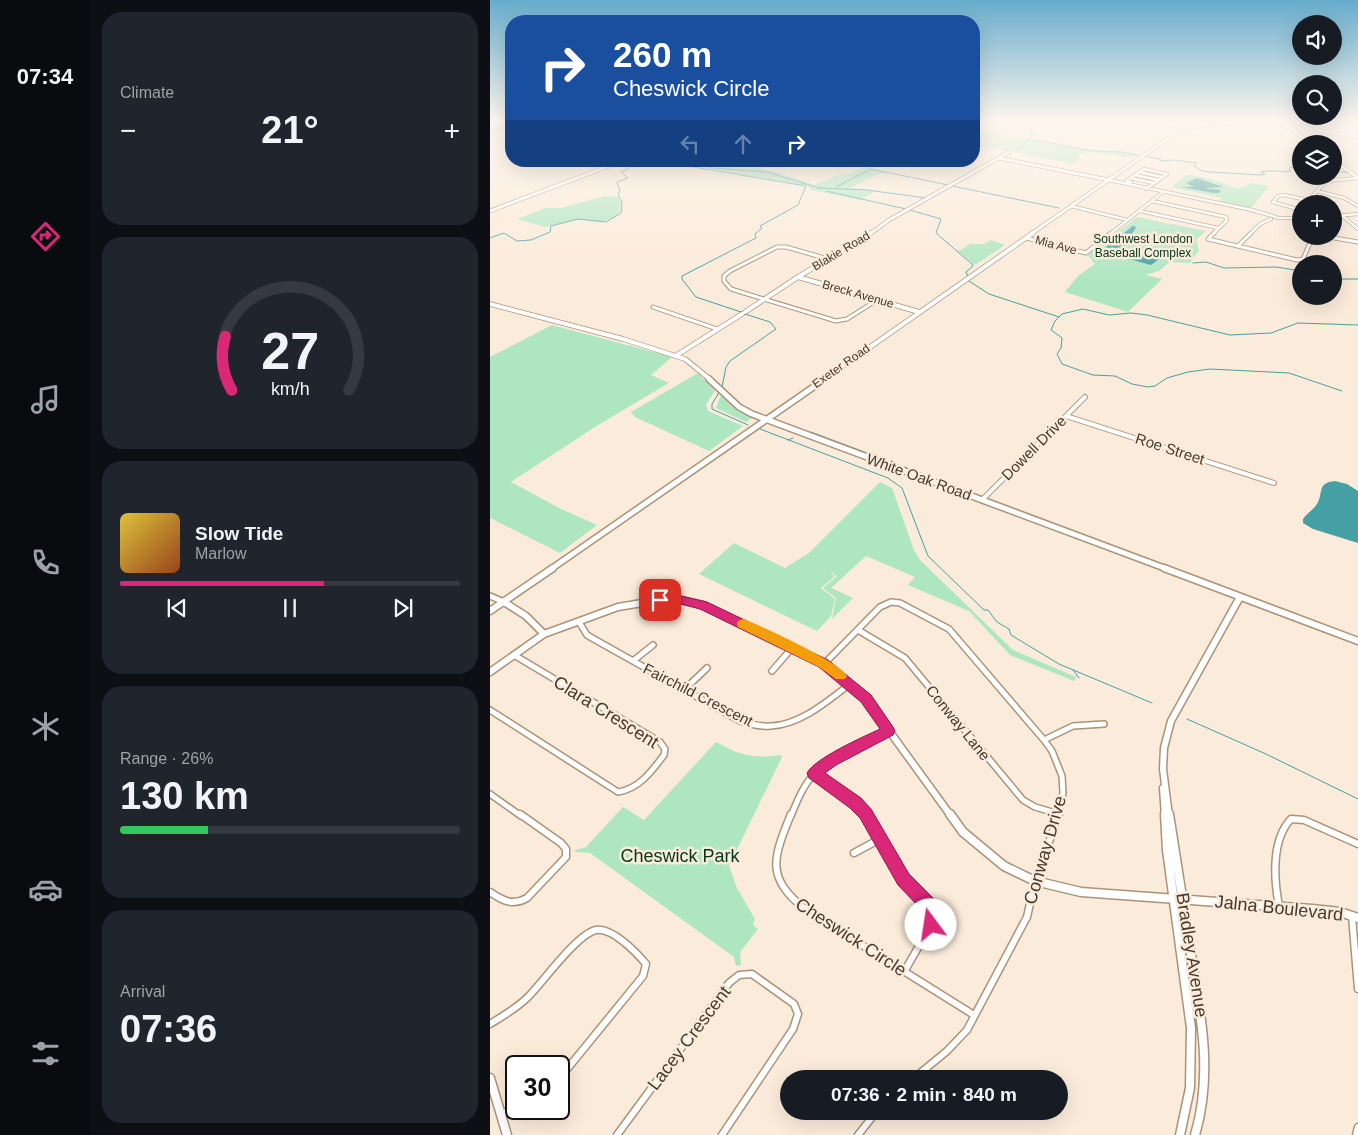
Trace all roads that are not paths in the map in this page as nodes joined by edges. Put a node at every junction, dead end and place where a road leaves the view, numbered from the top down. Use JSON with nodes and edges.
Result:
{"nodes":[{"id":1,"x":588,"y":174,"type":"edge"},
{"id":2,"x":970,"y":174,"type":"edge"},
{"id":3,"x":1079,"y":174,"type":"edge"},
{"id":4,"x":1118,"y":174,"type":"edge"},
{"id":5,"x":1167,"y":174,"type":"edge"},
{"id":6,"x":1135,"y":175,"type":"joint"},
{"id":7,"x":1130,"y":178,"type":"junction"},
{"id":8,"x":1358,"y":178,"type":"edge"},
{"id":9,"x":1109,"y":180,"type":"junction"},
{"id":10,"x":1158,"y":180,"type":"junction"},
{"id":11,"x":1154,"y":183,"type":"junction"},
{"id":12,"x":1148,"y":188,"type":"junction"},
{"id":13,"x":1317,"y":191,"type":"junction"},
{"id":14,"x":1163,"y":192,"type":"junction"},
{"id":15,"x":1313,"y":195,"type":"edge"},
{"id":16,"x":1292,"y":197,"type":"edge"},
{"id":17,"x":1152,"y":201,"type":"junction"},
{"id":18,"x":1071,"y":206,"type":"junction"},
{"id":19,"x":1358,"y":206,"type":"edge"},
{"id":20,"x":1292,"y":208,"type":"edge"},
{"id":21,"x":490,"y":211,"type":"edge"},
{"id":22,"x":1140,"y":211,"type":"junction"},
{"id":23,"x":1358,"y":214,"type":"edge"},
{"id":24,"x":1342,"y":215,"type":"edge"},
{"id":25,"x":1342,"y":216,"type":"edge"},
{"id":26,"x":1292,"y":218,"type":"edge"},
{"id":27,"x":1274,"y":219,"type":"junction"},
{"id":28,"x":1128,"y":220,"type":"junction"},
{"id":29,"x":1218,"y":228,"type":"junction"},
{"id":30,"x":1358,"y":229,"type":"edge"},
{"id":31,"x":1026,"y":238,"type":"junction"},
{"id":32,"x":1342,"y":239,"type":"edge"},
{"id":33,"x":1358,"y":242,"type":"edge"},
{"id":34,"x":1310,"y":245,"type":"edge"},
{"id":35,"x":1238,"y":246,"type":"junction"},
{"id":36,"x":828,"y":259,"type":"junction"},
{"id":37,"x":798,"y":277,"type":"junction"},
{"id":38,"x":764,"y":299,"type":"junction"},
{"id":39,"x":877,"y":300,"type":"junction"},
{"id":40,"x":490,"y":304,"type":"edge"},
{"id":41,"x":653,"y":307,"type":"dead end"},
{"id":42,"x":918,"y":312,"type":"junction"},
{"id":43,"x":717,"y":329,"type":"junction"},
{"id":44,"x":676,"y":355,"type":"junction"},
{"id":45,"x":1085,"y":397,"type":"dead end"},
{"id":46,"x":1066,"y":416,"type":"junction"},
{"id":47,"x":765,"y":420,"type":"junction"},
{"id":48,"x":1274,"y":483,"type":"dead end"},
{"id":49,"x":982,"y":500,"type":"junction"},
{"id":50,"x":490,"y":596,"type":"edge"},
{"id":51,"x":1240,"y":597,"type":"junction"},
{"id":52,"x":504,"y":602,"type":"junction"},
{"id":53,"x":490,"y":611,"type":"edge"},
{"id":54,"x":579,"y":622,"type":"junction"},
{"id":55,"x":858,"y":630,"type":"junction"},
{"id":56,"x":544,"y":634,"type":"junction"},
{"id":57,"x":1358,"y":641,"type":"edge"},
{"id":58,"x":653,"y":645,"type":"dead end"},
{"id":59,"x":792,"y":648,"type":"junction"},
{"id":60,"x":514,"y":655,"type":"junction"},
{"id":61,"x":633,"y":661,"type":"junction"},
{"id":62,"x":824,"y":664,"type":"junction"},
{"id":63,"x":706,"y":668,"type":"dead end"},
{"id":64,"x":772,"y":671,"type":"dead end"},
{"id":65,"x":490,"y":672,"type":"edge"},
{"id":66,"x":850,"y":684,"type":"junction"},
{"id":67,"x":685,"y":689,"type":"junction"},
{"id":68,"x":490,"y":710,"type":"edge"},
{"id":69,"x":1104,"y":724,"type":"dead end"},
{"id":70,"x":888,"y":731,"type":"junction"},
{"id":71,"x":1044,"y":740,"type":"junction"},
{"id":72,"x":814,"y":773,"type":"junction"},
{"id":73,"x":490,"y":794,"type":"edge"},
{"id":74,"x":1058,"y":814,"type":"junction"},
{"id":75,"x":880,"y":839,"type":"junction"},
{"id":76,"x":1358,"y":844,"type":"edge"},
{"id":77,"x":854,"y":853,"type":"dead end"},
{"id":78,"x":1035,"y":881,"type":"junction"},
{"id":79,"x":490,"y":892,"type":"edge"},
{"id":80,"x":1179,"y":899,"type":"junction"},
{"id":81,"x":1279,"y":906,"type":"junction"},
{"id":82,"x":1355,"y":917,"type":"edge"},
{"id":83,"x":904,"y":972,"type":"junction"},
{"id":84,"x":1358,"y":989,"type":"edge"},
{"id":85,"x":974,"y":1015,"type":"junction"},
{"id":86,"x":490,"y":1024,"type":"edge"},
{"id":87,"x":570,"y":1066,"type":"edge"},
{"id":88,"x":924,"y":1070,"type":"edge"},
{"id":89,"x":490,"y":1078,"type":"edge"},
{"id":90,"x":505,"y":1113,"type":"edge"},
{"id":91,"x":501,"y":1115,"type":"junction"},
{"id":92,"x":870,"y":1120,"type":"edge"},
{"id":93,"x":1358,"y":1127,"type":"edge"},
{"id":94,"x":508,"y":1135,"type":"edge"},
{"id":95,"x":617,"y":1135,"type":"edge"},
{"id":96,"x":722,"y":1135,"type":"edge"},
{"id":97,"x":858,"y":1135,"type":"edge"},
{"id":98,"x":1180,"y":1135,"type":"edge"},
{"id":99,"x":1195,"y":1135,"type":"edge"},
{"id":100,"x":1356,"y":1135,"type":"edge"}],
"edges":[{"from":1,"to":21,"type":"street"},
{"from":2,"to":36,"type":"street","name":"Blakie Road"},
{"from":3,"to":9,"type":"street"},
{"from":4,"to":9,"type":"street","name":"Exeter Road"},
{"from":5,"to":10,"type":"street"},
{"from":6,"to":7,"type":"street"},
{"from":6,"to":10,"type":"street"},
{"from":7,"to":11,"type":"street"},
{"from":7,"to":12,"type":"street"},
{"from":8,"to":13,"type":"street"},
{"from":9,"to":12,"type":"street"},
{"from":9,"to":18,"type":"street","name":"Exeter Road"},
{"from":10,"to":11,"type":"street"},
{"from":11,"to":12,"type":"street"},
{"from":12,"to":14,"type":"street"},
{"from":13,"to":15,"type":"street"},
{"from":13,"to":19,"type":"street"},
{"from":14,"to":17,"type":"street"},
{"from":14,"to":27,"type":"street"},
{"from":16,"to":20,"type":"street"},
{"from":17,"to":22,"type":"street"},
{"from":17,"to":29,"type":"street"},
{"from":18,"to":28,"type":"street"},
{"from":18,"to":31,"type":"street","name":"Exeter Road"},
{"from":22,"to":28,"type":"street"},
{"from":22,"to":29,"type":"street"},
{"from":23,"to":24,"type":"street"},
{"from":25,"to":30,"type":"street"},
{"from":26,"to":27,"type":"street"},
{"from":27,"to":35,"type":"street"},
{"from":28,"to":31,"type":"street","name":"Mia Ave"},
{"from":29,"to":35,"type":"street"},
{"from":31,"to":42,"type":"street","name":"Exeter Road"},
{"from":32,"to":33,"type":"street"},
{"from":34,"to":35,"type":"street"},
{"from":36,"to":37,"type":"street","name":"Blakie Road"},
{"from":36,"to":38,"type":"street"},
{"from":37,"to":38,"type":"street","name":"Blakie Road"},
{"from":37,"to":39,"type":"street","name":"Breck Avenue"},
{"from":38,"to":39,"type":"street"},
{"from":38,"to":43,"type":"street","name":"Blakie Road"},
{"from":39,"to":42,"type":"street","name":"Breck Avenue"},
{"from":40,"to":44,"type":"street","name":"White Oak Road"},
{"from":41,"to":43,"type":"street"},
{"from":42,"to":47,"type":"street","name":"Exeter Road"},
{"from":43,"to":44,"type":"street","name":"Blakie Road"},
{"from":44,"to":47,"type":"street","name":"White Oak Road"},
{"from":45,"to":46,"type":"street","name":"Dowell Drive"},
{"from":46,"to":48,"type":"street","name":"Roe Street"},
{"from":46,"to":49,"type":"street","name":"Dowell Drive"},
{"from":47,"to":49,"type":"street","name":"White Oak Road"},
{"from":47,"to":52,"type":"street","name":"Exeter Road"},
{"from":49,"to":51,"type":"street","name":"White Oak Road"},
{"from":50,"to":52,"type":"street"},
{"from":51,"to":57,"type":"street","name":"White Oak Road"},
{"from":51,"to":80,"type":"street","name":"Bradley Avenue"},
{"from":52,"to":53,"type":"street","name":"Exeter Road"},
{"from":52,"to":56,"type":"street"},
{"from":54,"to":56,"type":"street","name":"Jalna Boulevard"},
{"from":54,"to":59,"type":"street","name":"Jalna Boulevard"},
{"from":54,"to":61,"type":"street","name":"Fairchild Crescent"},
{"from":55,"to":62,"type":"street","name":"Conway Drive"},
{"from":55,"to":71,"type":"street","name":"Conway Drive"},
{"from":55,"to":74,"type":"street","name":"Conway Lane"},
{"from":56,"to":60,"type":"street","name":"Jalna Boulevard"},
{"from":58,"to":61,"type":"street"},
{"from":59,"to":62,"type":"street","name":"Jalna Boulevard"},
{"from":59,"to":64,"type":"street"},
{"from":60,"to":65,"type":"street","name":"Jalna Boulevard"},
{"from":60,"to":68,"type":"street","name":"Clara Crescent"},
{"from":61,"to":67,"type":"street","name":"Fairchild Crescent"},
{"from":62,"to":66,"type":"street","name":"Jalna Boulevard"},
{"from":63,"to":67,"type":"street"},
{"from":66,"to":67,"type":"street","name":"Fairchild Crescent"},
{"from":66,"to":70,"type":"street","name":"Jalna Boulevard"},
{"from":69,"to":71,"type":"street"},
{"from":70,"to":72,"type":"street","name":"Cheswick Circle"},
{"from":70,"to":78,"type":"street","name":"Jalna Boulevard"},
{"from":71,"to":74,"type":"street","name":"Conway Drive"},
{"from":72,"to":75,"type":"street"},
{"from":72,"to":83,"type":"street","name":"Cheswick Circle"},
{"from":73,"to":79,"type":"street"},
{"from":74,"to":78,"type":"street","name":"Conway Drive"},
{"from":75,"to":77,"type":"street"},
{"from":75,"to":83,"type":"street"},
{"from":76,"to":81,"type":"street"},
{"from":78,"to":80,"type":"street","name":"Jalna Boulevard"},
{"from":78,"to":85,"type":"street","name":"Conway Drive"},
{"from":80,"to":81,"type":"street","name":"Jalna Boulevard"},
{"from":80,"to":98,"type":"street","name":"Bradley Avenue"},
{"from":80,"to":99,"type":"street","name":"Bradley Avenue"},
{"from":81,"to":82,"type":"street","name":"Jalna Boulevard"},
{"from":82,"to":84,"type":"street"},
{"from":83,"to":85,"type":"street","name":"Cheswick Circle"},
{"from":85,"to":88,"type":"street","name":"Conway Drive"},
{"from":86,"to":87,"type":"street"},
{"from":89,"to":91,"type":"street"},
{"from":90,"to":91,"type":"street"},
{"from":91,"to":94,"type":"street"},
{"from":92,"to":97,"type":"street"},
{"from":93,"to":100,"type":"street"},
{"from":95,"to":96,"type":"street","name":"Lacey Crescent"}]}
